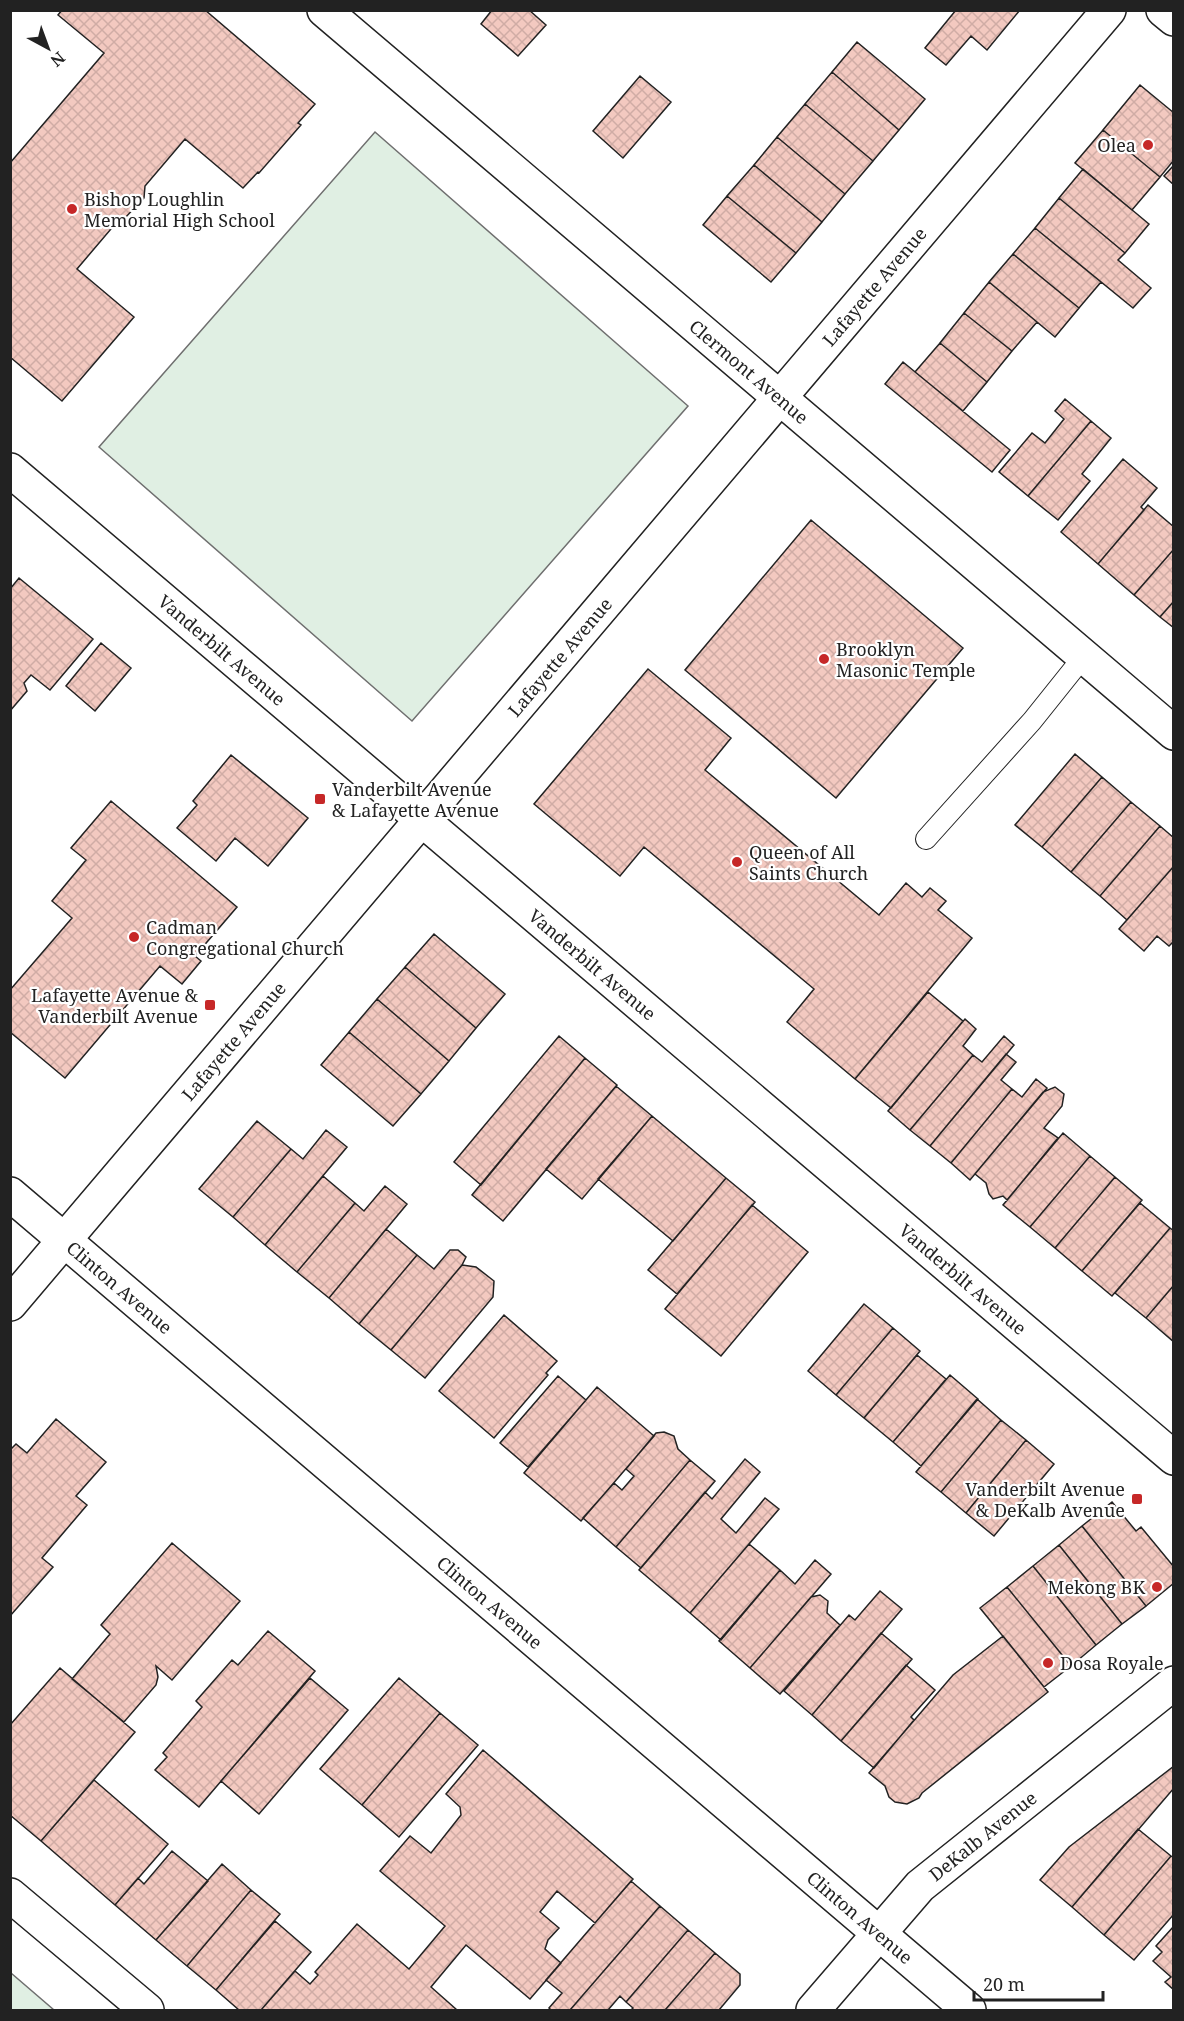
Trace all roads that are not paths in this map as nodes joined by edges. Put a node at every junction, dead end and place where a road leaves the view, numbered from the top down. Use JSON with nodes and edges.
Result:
{"nodes":[{"id":1,"x":324,"y":10,"type":"edge"},
{"id":2,"x":1109,"y":10,"type":"edge"},
{"id":3,"x":1163,"y":10,"type":"edge"},
{"id":4,"x":1173,"y":20,"type":"edge"},
{"id":5,"x":780,"y":398,"type":"junction"},
{"id":6,"x":10,"y":470,"type":"edge"},
{"id":7,"x":1084,"y":656,"type":"junction"},
{"id":8,"x":1173,"y":733,"type":"edge"},
{"id":9,"x":423,"y":819,"type":"junction"},
{"id":10,"x":926,"y":839,"type":"dead end"},
{"id":11,"x":10,"y":1194,"type":"edge"},
{"id":12,"x":66,"y":1240,"type":"junction"},
{"id":13,"x":10,"y":1304,"type":"edge"},
{"id":14,"x":1173,"y":1458,"type":"edge"},
{"id":15,"x":1173,"y":1683,"type":"edge"},
{"id":16,"x":10,"y":1894,"type":"edge"},
{"id":17,"x":878,"y":1934,"type":"junction"},
{"id":18,"x":147,"y":2010,"type":"edge"},
{"id":19,"x":813,"y":2010,"type":"edge"},
{"id":20,"x":969,"y":2010,"type":"edge"}],
"edges":[{"from":1,"to":5,"type":"main road","name":"Clermont Avenue"},
{"from":2,"to":5,"type":"main road","name":"Lafayette Avenue"},
{"from":3,"to":4,"type":"main road"},
{"from":5,"to":7,"type":"main road","name":"Clermont Avenue"},
{"from":5,"to":9,"type":"main road","name":"Lafayette Avenue"},
{"from":6,"to":9,"type":"main road","name":"Vanderbilt Avenue"},
{"from":7,"to":8,"type":"main road","name":"Clermont Avenue"},
{"from":7,"to":10,"type":"lane"},
{"from":9,"to":12,"type":"main road","name":"Lafayette Avenue"},
{"from":9,"to":14,"type":"main road","name":"Vanderbilt Avenue"},
{"from":11,"to":12,"type":"main road","name":"Clinton Avenue"},
{"from":12,"to":13,"type":"main road","name":"Lafayette Avenue"},
{"from":12,"to":17,"type":"main road","name":"Clinton Avenue"},
{"from":15,"to":17,"type":"main road","name":"DeKalb Avenue"},
{"from":16,"to":18,"type":"main road"},
{"from":17,"to":19,"type":"main road","name":"DeKalb Avenue"},
{"from":17,"to":20,"type":"main road","name":"Clinton Avenue"}]}
